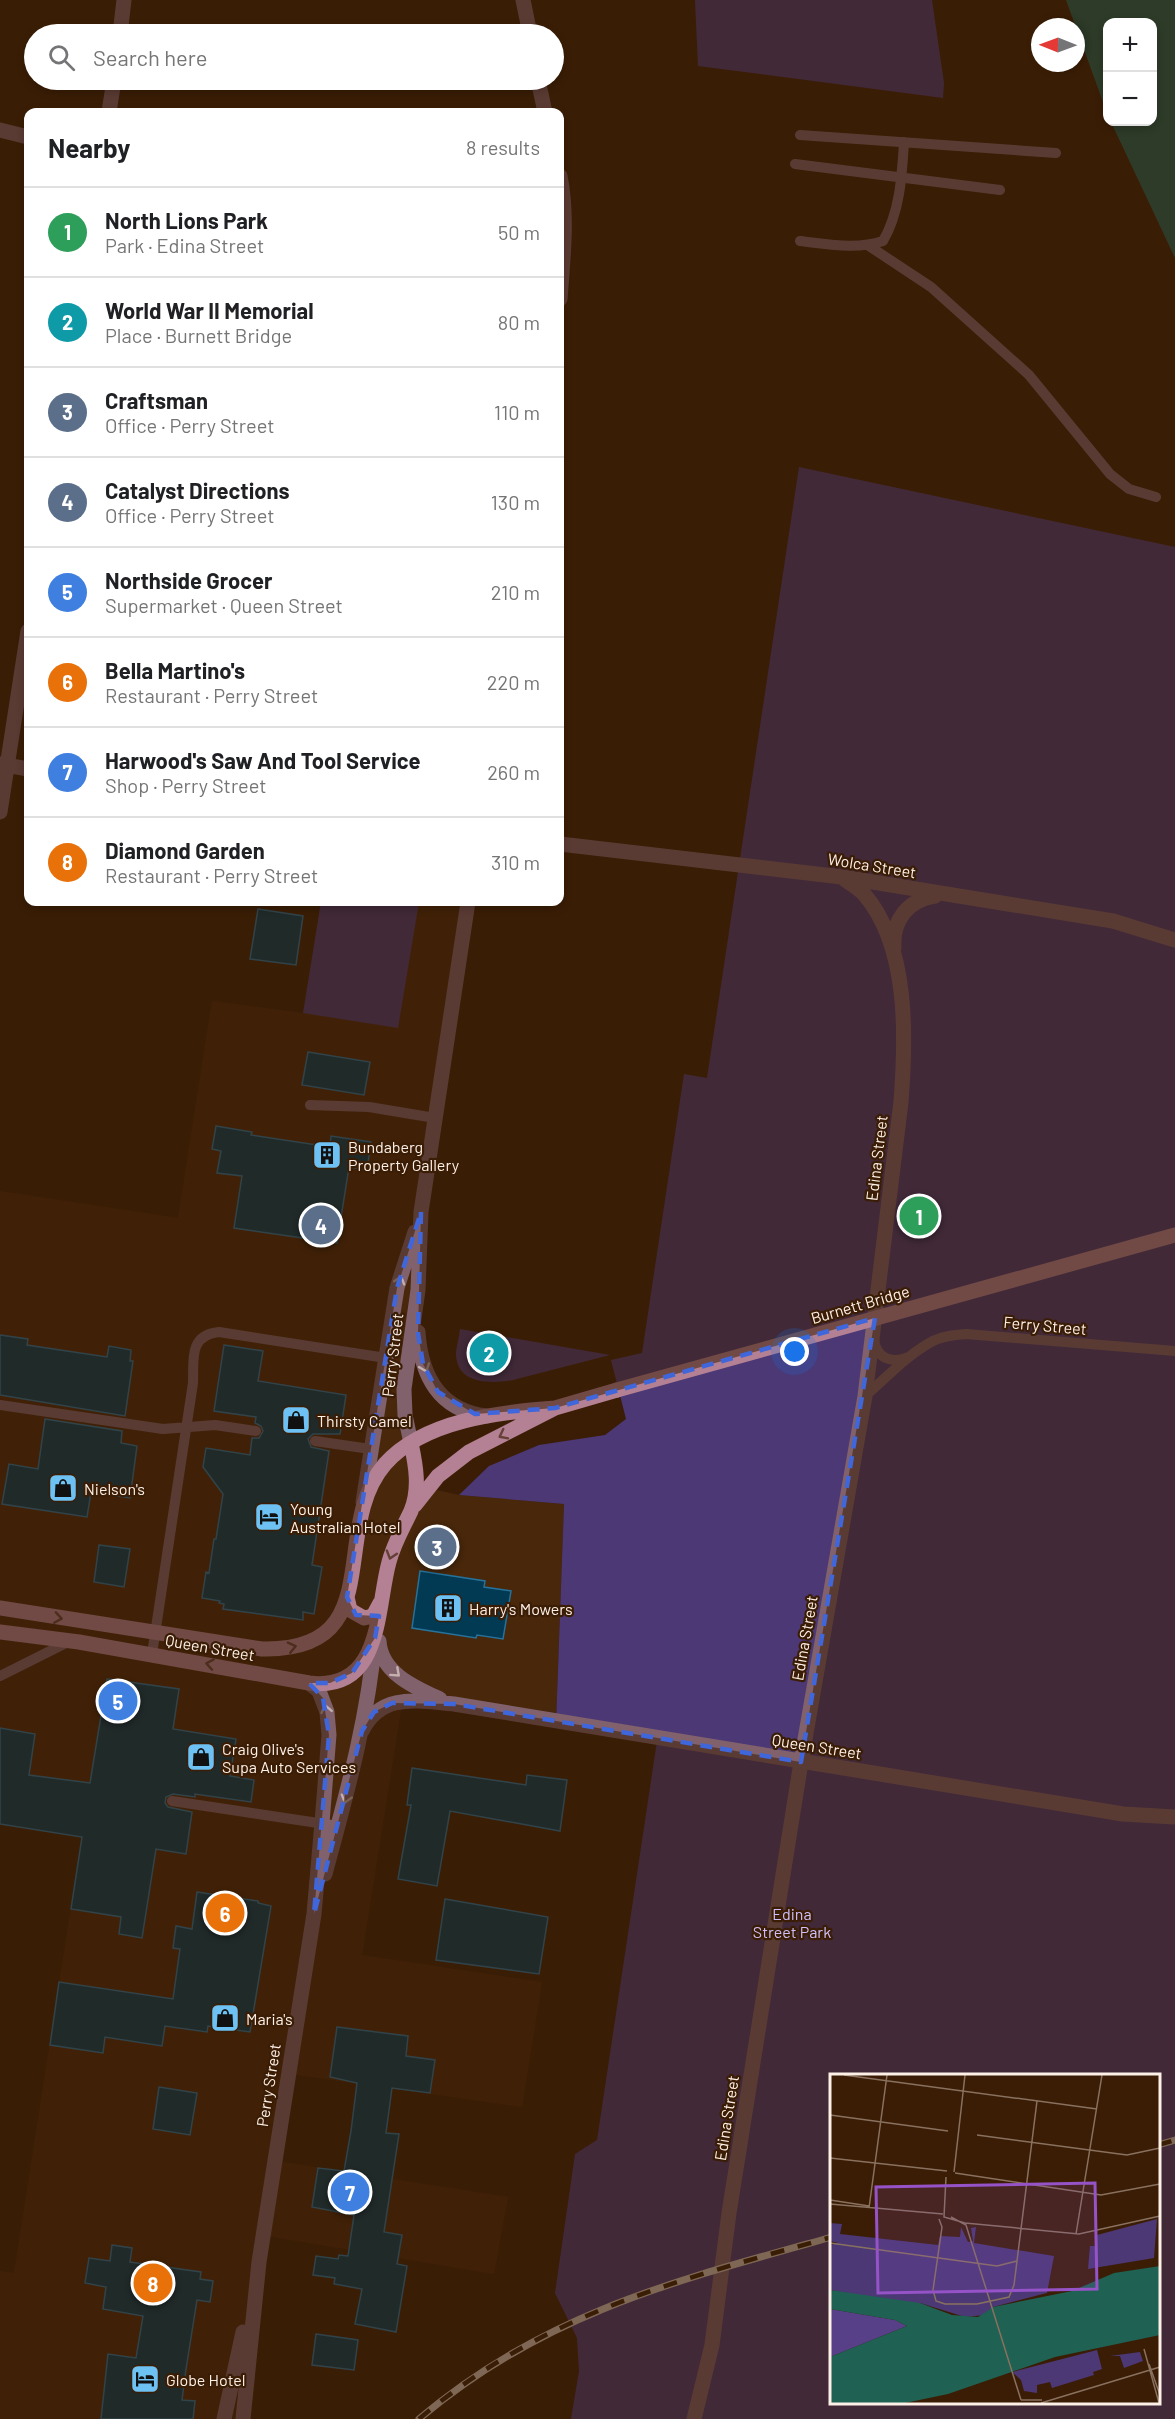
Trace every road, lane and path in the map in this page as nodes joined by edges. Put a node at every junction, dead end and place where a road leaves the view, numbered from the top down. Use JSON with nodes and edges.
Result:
{"nodes":[{"id":1,"x":124,"y":0,"type":"edge"},
{"id":2,"x":523,"y":0,"type":"edge"},
{"id":3,"x":121,"y":24,"type":"edge"},
{"id":4,"x":528,"y":24,"type":"edge"},
{"id":5,"x":113,"y":90,"type":"edge"},
{"id":6,"x":540,"y":90,"type":"edge"},
{"id":7,"x":110,"y":108,"type":"edge"},
{"id":8,"x":544,"y":108,"type":"edge"},
{"id":9,"x":0,"y":130,"type":"edge"},
{"id":10,"x":24,"y":135,"type":"edge"},
{"id":11,"x":800,"y":135,"type":"dead end"},
{"id":12,"x":904,"y":142,"type":"junction"},
{"id":13,"x":1056,"y":153,"type":"dead end"},
{"id":14,"x":795,"y":164,"type":"dead end"},
{"id":15,"x":901,"y":178,"type":"junction"},
{"id":16,"x":1000,"y":190,"type":"dead end"},
{"id":17,"x":800,"y":241,"type":"dead end"},
{"id":18,"x":869,"y":246,"type":"junction"},
{"id":19,"x":1156,"y":497,"type":"dead end"},
{"id":20,"x":24,"y":654,"type":"edge"},
{"id":21,"x":4,"y":765,"type":"edge"},
{"id":22,"x":24,"y":768,"type":"edge"},
{"id":23,"x":0,"y":812,"type":"edge"},
{"id":24,"x":564,"y":844,"type":"edge"},
{"id":25,"x":842,"y":878,"type":"junction"},
{"id":26,"x":958,"y":896,"type":"junction"},
{"id":27,"x":467,"y":906,"type":"edge"},
{"id":28,"x":1175,"y":940,"type":"edge"},
{"id":29,"x":896,"y":963,"type":"junction"},
{"id":30,"x":310,"y":1105,"type":"dead end"},
{"id":31,"x":435,"y":1118,"type":"junction"},
{"id":32,"x":421,"y":1212,"type":"junction"},
{"id":33,"x":1175,"y":1235,"type":"edge"},
{"id":34,"x":418,"y":1290,"type":"junction"},
{"id":35,"x":874,"y":1326,"type":"junction"},
{"id":36,"x":1175,"y":1351,"type":"edge"},
{"id":37,"x":916,"y":1353,"type":"junction"},
{"id":38,"x":386,"y":1358,"type":"junction"},
{"id":39,"x":865,"y":1396,"type":"junction"},
{"id":40,"x":0,"y":1405,"type":"edge"},
{"id":41,"x":555,"y":1408,"type":"junction"},
{"id":42,"x":489,"y":1416,"type":"junction"},
{"id":43,"x":187,"y":1427,"type":"junction"},
{"id":44,"x":256,"y":1431,"type":"dead end"},
{"id":45,"x":315,"y":1441,"type":"dead end"},
{"id":46,"x":411,"y":1443,"type":"junction"},
{"id":47,"x":370,"y":1449,"type":"junction"},
{"id":48,"x":363,"y":1503,"type":"junction"},
{"id":49,"x":411,"y":1510,"type":"junction"},
{"id":50,"x":347,"y":1597,"type":"junction"},
{"id":51,"x":380,"y":1603,"type":"junction"},
{"id":52,"x":0,"y":1608,"type":"edge"},
{"id":53,"x":378,"y":1620,"type":"junction"},
{"id":54,"x":0,"y":1632,"type":"edge"},
{"id":55,"x":156,"y":1634,"type":"junction"},
{"id":56,"x":375,"y":1638,"type":"junction"},
{"id":57,"x":70,"y":1641,"type":"junction"},
{"id":58,"x":152,"y":1654,"type":"junction"},
{"id":59,"x":0,"y":1676,"type":"edge"},
{"id":60,"x":309,"y":1683,"type":"junction"},
{"id":61,"x":454,"y":1704,"type":"junction"},
{"id":62,"x":362,"y":1731,"type":"junction"},
{"id":63,"x":801,"y":1762,"type":"junction"},
{"id":64,"x":172,"y":1800,"type":"dead end"},
{"id":65,"x":1175,"y":1817,"type":"edge"},
{"id":66,"x":322,"y":1823,"type":"junction"},
{"id":67,"x":338,"y":1826,"type":"junction"},
{"id":68,"x":314,"y":1914,"type":"junction"},
{"id":69,"x":259,"y":2262,"type":"junction"},
{"id":70,"x":224,"y":2419,"type":"edge"},
{"id":71,"x":243,"y":2419,"type":"edge"},
{"id":72,"x":694,"y":2419,"type":"edge"}],
"edges":[{"from":1,"to":3,"type":"street"},
{"from":2,"to":4,"type":"street"},
{"from":5,"to":7,"type":"street"},
{"from":6,"to":8,"type":"street"},
{"from":9,"to":10,"type":"street"},
{"from":11,"to":12,"type":"lane"},
{"from":12,"to":13,"type":"lane"},
{"from":12,"to":15,"type":"lane"},
{"from":14,"to":15,"type":"lane"},
{"from":15,"to":16,"type":"lane"},
{"from":15,"to":18,"type":"lane"},
{"from":17,"to":18,"type":"lane"},
{"from":18,"to":19,"type":"lane"},
{"from":20,"to":21,"type":"street"},
{"from":21,"to":22,"type":"street"},
{"from":21,"to":23,"type":"street"},
{"from":24,"to":25,"type":"street","name":"Wolca Street"},
{"from":25,"to":26,"type":"street","name":"Wolca Street"},
{"from":25,"to":29,"type":"street","name":"Edina Street"},
{"from":26,"to":28,"type":"street","name":"Wolca Street"},
{"from":26,"to":29,"type":"street"},
{"from":27,"to":31,"type":"street","name":"Perry Street"},
{"from":29,"to":35,"type":"street","name":"Edina Street"},
{"from":30,"to":31,"type":"lane"},
{"from":31,"to":32,"type":"street","name":"Perry Street"},
{"from":32,"to":34,"type":"street","name":"Perry Street"},
{"from":38,"to":32,"type":"street","name":"Perry Street","one_way":true},
{"from":33,"to":41,"type":"main road","name":"Burnett Bridge","bridge":true},
{"from":34,"to":42,"type":"street","one_way":true},
{"from":34,"to":46,"type":"street","name":"Perry Street"},
{"from":35,"to":37,"type":"lane","name":"Ferry Street"},
{"from":35,"to":39,"type":"street","name":"Edina Street"},
{"from":36,"to":37,"type":"lane","name":"Ferry Street"},
{"from":37,"to":39,"type":"lane","name":"Ferry Street"},
{"from":38,"to":43,"type":"lane"},
{"from":38,"to":47,"type":"street","name":"Perry Street"},
{"from":39,"to":63,"type":"street","name":"Edina Street"},
{"from":40,"to":43,"type":"lane"},
{"from":41,"to":42,"type":"main road","name":"Burnett Bridge"},
{"from":41,"to":49,"type":"main road","name":"Burnett Bridge","one_way":true},
{"from":42,"to":46,"type":"main road","name":"Burnett Bridge"},
{"from":43,"to":44,"type":"lane"},
{"from":43,"to":55,"type":"lane"},
{"from":45,"to":47,"type":"lane"},
{"from":46,"to":48,"type":"main road","name":"Burnett Bridge"},
{"from":46,"to":49,"type":"main road","name":"Perry Street"},
{"from":47,"to":48,"type":"street","name":"Perry Street"},
{"from":48,"to":50,"type":"main road","name":"Perry Street"},
{"from":49,"to":51,"type":"main road","name":"Perry Street","one_way":true},
{"from":50,"to":51,"type":"main road"},
{"from":55,"to":50,"type":"main road","name":"Queen Street","one_way":true},
{"from":51,"to":53,"type":"main road","name":"Queen Street"},
{"from":52,"to":55,"type":"main road","name":"Queen Street","one_way":true},
{"from":53,"to":56,"type":"main road","name":"Queen Street"},
{"from":53,"to":61,"type":"street","name":"Queen Street","one_way":true},
{"from":54,"to":57,"type":"main road","name":"Queen Street"},
{"from":55,"to":58,"type":"lane"},
{"from":56,"to":60,"type":"main road","name":"Queen Street"},
{"from":56,"to":62,"type":"street","name":"Perry Street"},
{"from":57,"to":58,"type":"main road","name":"Queen Street"},
{"from":57,"to":59,"type":"lane"},
{"from":60,"to":58,"type":"main road","name":"Queen Street","one_way":true},
{"from":66,"to":60,"type":"street","name":"Perry Street","one_way":true},
{"from":61,"to":62,"type":"street","name":"Queen Street"},
{"from":61,"to":63,"type":"street","name":"Queen Street"},
{"from":62,"to":67,"type":"street","name":"Perry Street","one_way":true},
{"from":63,"to":65,"type":"street","name":"Queen Street"},
{"from":63,"to":72,"type":"street","name":"Edina Street"},
{"from":64,"to":66,"type":"lane"},
{"from":66,"to":67,"type":"lane"},
{"from":66,"to":68,"type":"street","name":"Perry Street"},
{"from":67,"to":68,"type":"street","name":"Perry Street"},
{"from":68,"to":69,"type":"street","name":"Perry Street"},
{"from":69,"to":70,"type":"street","name":"Perry Street"},
{"from":69,"to":71,"type":"street","name":"Perry Street"}]}
